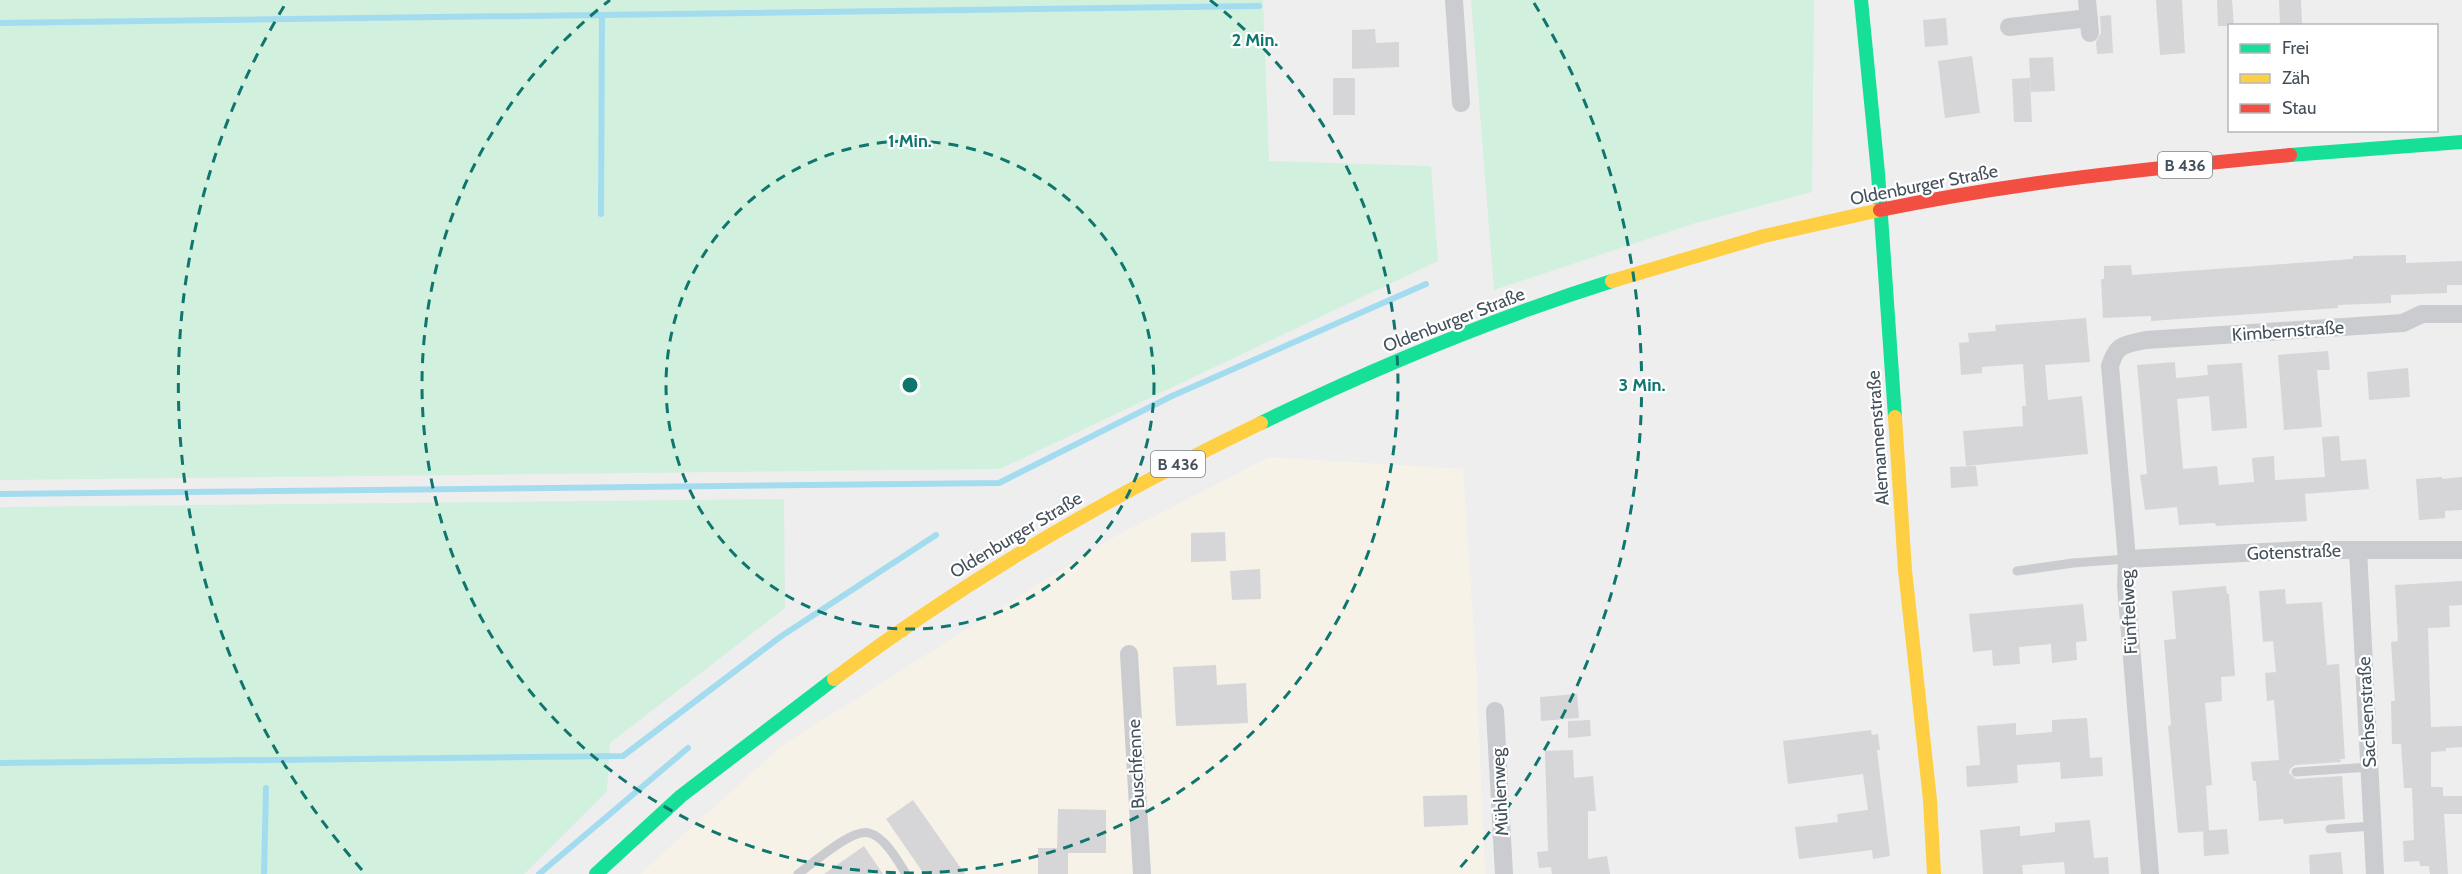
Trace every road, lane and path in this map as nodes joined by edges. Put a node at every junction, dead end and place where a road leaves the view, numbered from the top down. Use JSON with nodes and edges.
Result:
{"nodes":[{"id":1,"x":1454,"y":0,"type":"edge"},
{"id":2,"x":1861,"y":0,"type":"edge"},
{"id":3,"x":2089,"y":17,"type":"edge"},
{"id":4,"x":2009,"y":27,"type":"dead end"},
{"id":5,"x":1461,"y":103,"type":"dead end"},
{"id":6,"x":2462,"y":142,"type":"edge"},
{"id":7,"x":2462,"y":314,"type":"edge"},
{"id":8,"x":2115,"y":351,"type":"joint"},
{"id":9,"x":2358,"y":550,"type":"junction"},
{"id":10,"x":2462,"y":550,"type":"edge"},
{"id":11,"x":2127,"y":560,"type":"junction"},
{"id":12,"x":2017,"y":571,"type":"dead end"},
{"id":13,"x":1129,"y":654,"type":"dead end"},
{"id":14,"x":1495,"y":711,"type":"dead end"},
{"id":15,"x":2370,"y":767,"type":"junction"},
{"id":16,"x":2296,"y":772,"type":"dead end"},
{"id":17,"x":2373,"y":826,"type":"junction"},
{"id":18,"x":2330,"y":829,"type":"dead end"},
{"id":19,"x":596,"y":874,"type":"edge"},
{"id":20,"x":798,"y":874,"type":"edge"},
{"id":21,"x":906,"y":874,"type":"edge"},
{"id":22,"x":1142,"y":874,"type":"edge"},
{"id":23,"x":1504,"y":874,"type":"edge"},
{"id":24,"x":1934,"y":874,"type":"edge"},
{"id":25,"x":2150,"y":874,"type":"edge"},
{"id":26,"x":2375,"y":874,"type":"edge"}],
"edges":[{"from":1,"to":5,"type":"street"},
{"from":2,"to":24,"type":"main road","name":"Alemannenstraße"},
{"from":3,"to":4,"type":"street"},
{"from":6,"to":19,"type":"main road","name":"Oldenburger Straße","number":"B 436"},
{"from":7,"to":8,"type":"street","name":"Kimbernstraße"},
{"from":8,"to":11,"type":"street","name":"Fünftelweg"},
{"from":9,"to":10,"type":"street","name":"Gotenstraße"},
{"from":9,"to":11,"type":"street","name":"Gotenstraße"},
{"from":9,"to":15,"type":"street","name":"Sachsenstraße"},
{"from":11,"to":12,"type":"lane"},
{"from":11,"to":25,"type":"street","name":"Fünftelweg"},
{"from":13,"to":22,"type":"street","name":"Buschfenne"},
{"from":14,"to":23,"type":"street","name":"Mühlenweg"},
{"from":15,"to":16,"type":"lane"},
{"from":15,"to":17,"type":"street","name":"Sachsenstraße"},
{"from":17,"to":18,"type":"lane"},
{"from":17,"to":26,"type":"street","name":"Sachsenstraße"},
{"from":20,"to":21,"type":"lane"}]}
